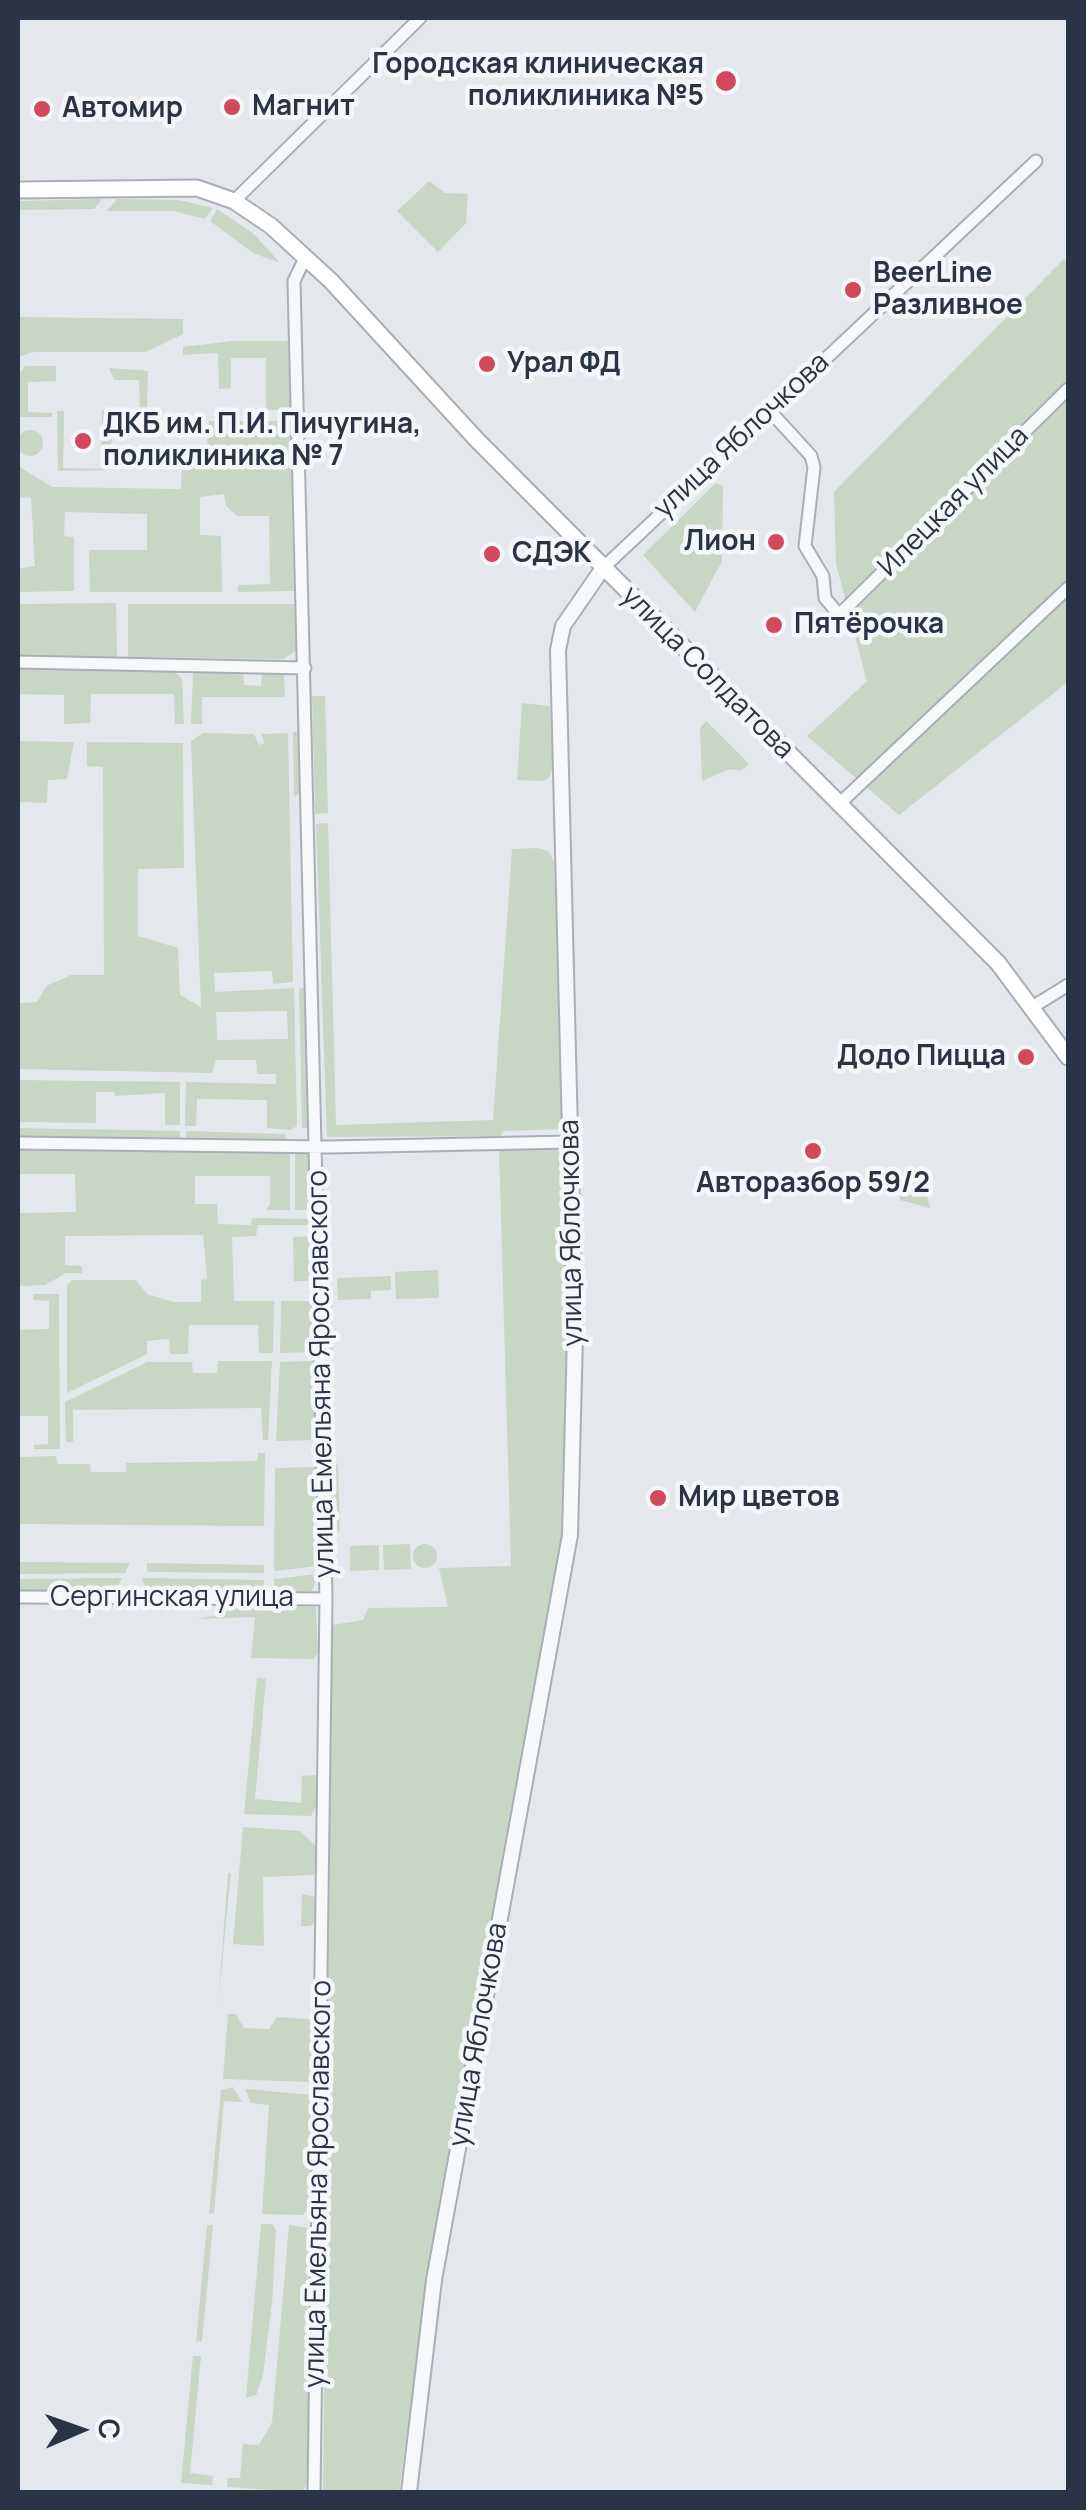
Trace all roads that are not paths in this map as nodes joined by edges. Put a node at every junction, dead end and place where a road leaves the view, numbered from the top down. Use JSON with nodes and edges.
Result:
{"nodes":[{"id":1,"x":420,"y":18,"type":"edge"},
{"id":2,"x":1036,"y":160,"type":"dead end"},
{"id":3,"x":18,"y":190,"type":"edge"},
{"id":4,"x":234,"y":201,"type":"junction"},
{"id":5,"x":305,"y":258,"type":"junction"},
{"id":6,"x":1068,"y":389,"type":"edge"},
{"id":7,"x":770,"y":410,"type":"junction"},
{"id":8,"x":603,"y":568,"type":"junction"},
{"id":9,"x":1068,"y":588,"type":"edge"},
{"id":10,"x":18,"y":662,"type":"edge"},
{"id":11,"x":305,"y":668,"type":"junction"},
{"id":12,"x":838,"y":805,"type":"junction"},
{"id":13,"x":1068,"y":985,"type":"edge"},
{"id":14,"x":1034,"y":1006,"type":"junction"},
{"id":15,"x":1068,"y":1057,"type":"edge"},
{"id":16,"x":18,"y":1142,"type":"edge"},
{"id":17,"x":570,"y":1142,"type":"junction"},
{"id":18,"x":317,"y":1147,"type":"junction"},
{"id":19,"x":18,"y":1597,"type":"edge"},
{"id":20,"x":326,"y":1599,"type":"junction"},
{"id":21,"x":314,"y":2492,"type":"edge"},
{"id":22,"x":410,"y":2492,"type":"edge"}],
"edges":[{"from":1,"to":4,"type":"street"},
{"from":2,"to":7,"type":"street","name":"улица Яблочкова"},
{"from":3,"to":4,"type":"main road","name":"улица Солдатова"},
{"from":4,"to":5,"type":"main road","name":"улица Солдатова"},
{"from":5,"to":8,"type":"main road","name":"улица Солдатова"},
{"from":5,"to":11,"type":"street","name":"улица Емельяна Ярославского"},
{"from":6,"to":7,"type":"street","name":"Илецкая улица"},
{"from":7,"to":8,"type":"street","name":"улица Яблочкова"},
{"from":8,"to":12,"type":"main road","name":"улица Солдатова"},
{"from":8,"to":17,"type":"street","name":"улица Яблочкова"},
{"from":9,"to":12,"type":"street"},
{"from":10,"to":11,"type":"street"},
{"from":11,"to":18,"type":"street","name":"улица Емельяна Ярославского"},
{"from":12,"to":14,"type":"main road","name":"улица Солдатова"},
{"from":13,"to":14,"type":"street"},
{"from":14,"to":15,"type":"main road","name":"улица Солдатова"},
{"from":16,"to":18,"type":"street"},
{"from":17,"to":18,"type":"street"},
{"from":17,"to":22,"type":"street","name":"улица Яблочкова"},
{"from":18,"to":20,"type":"street","name":"улица Емельяна Ярославского"},
{"from":19,"to":20,"type":"street","name":"Сергинская улица"},
{"from":20,"to":21,"type":"street","name":"улица Емельяна Ярославского"}]}
